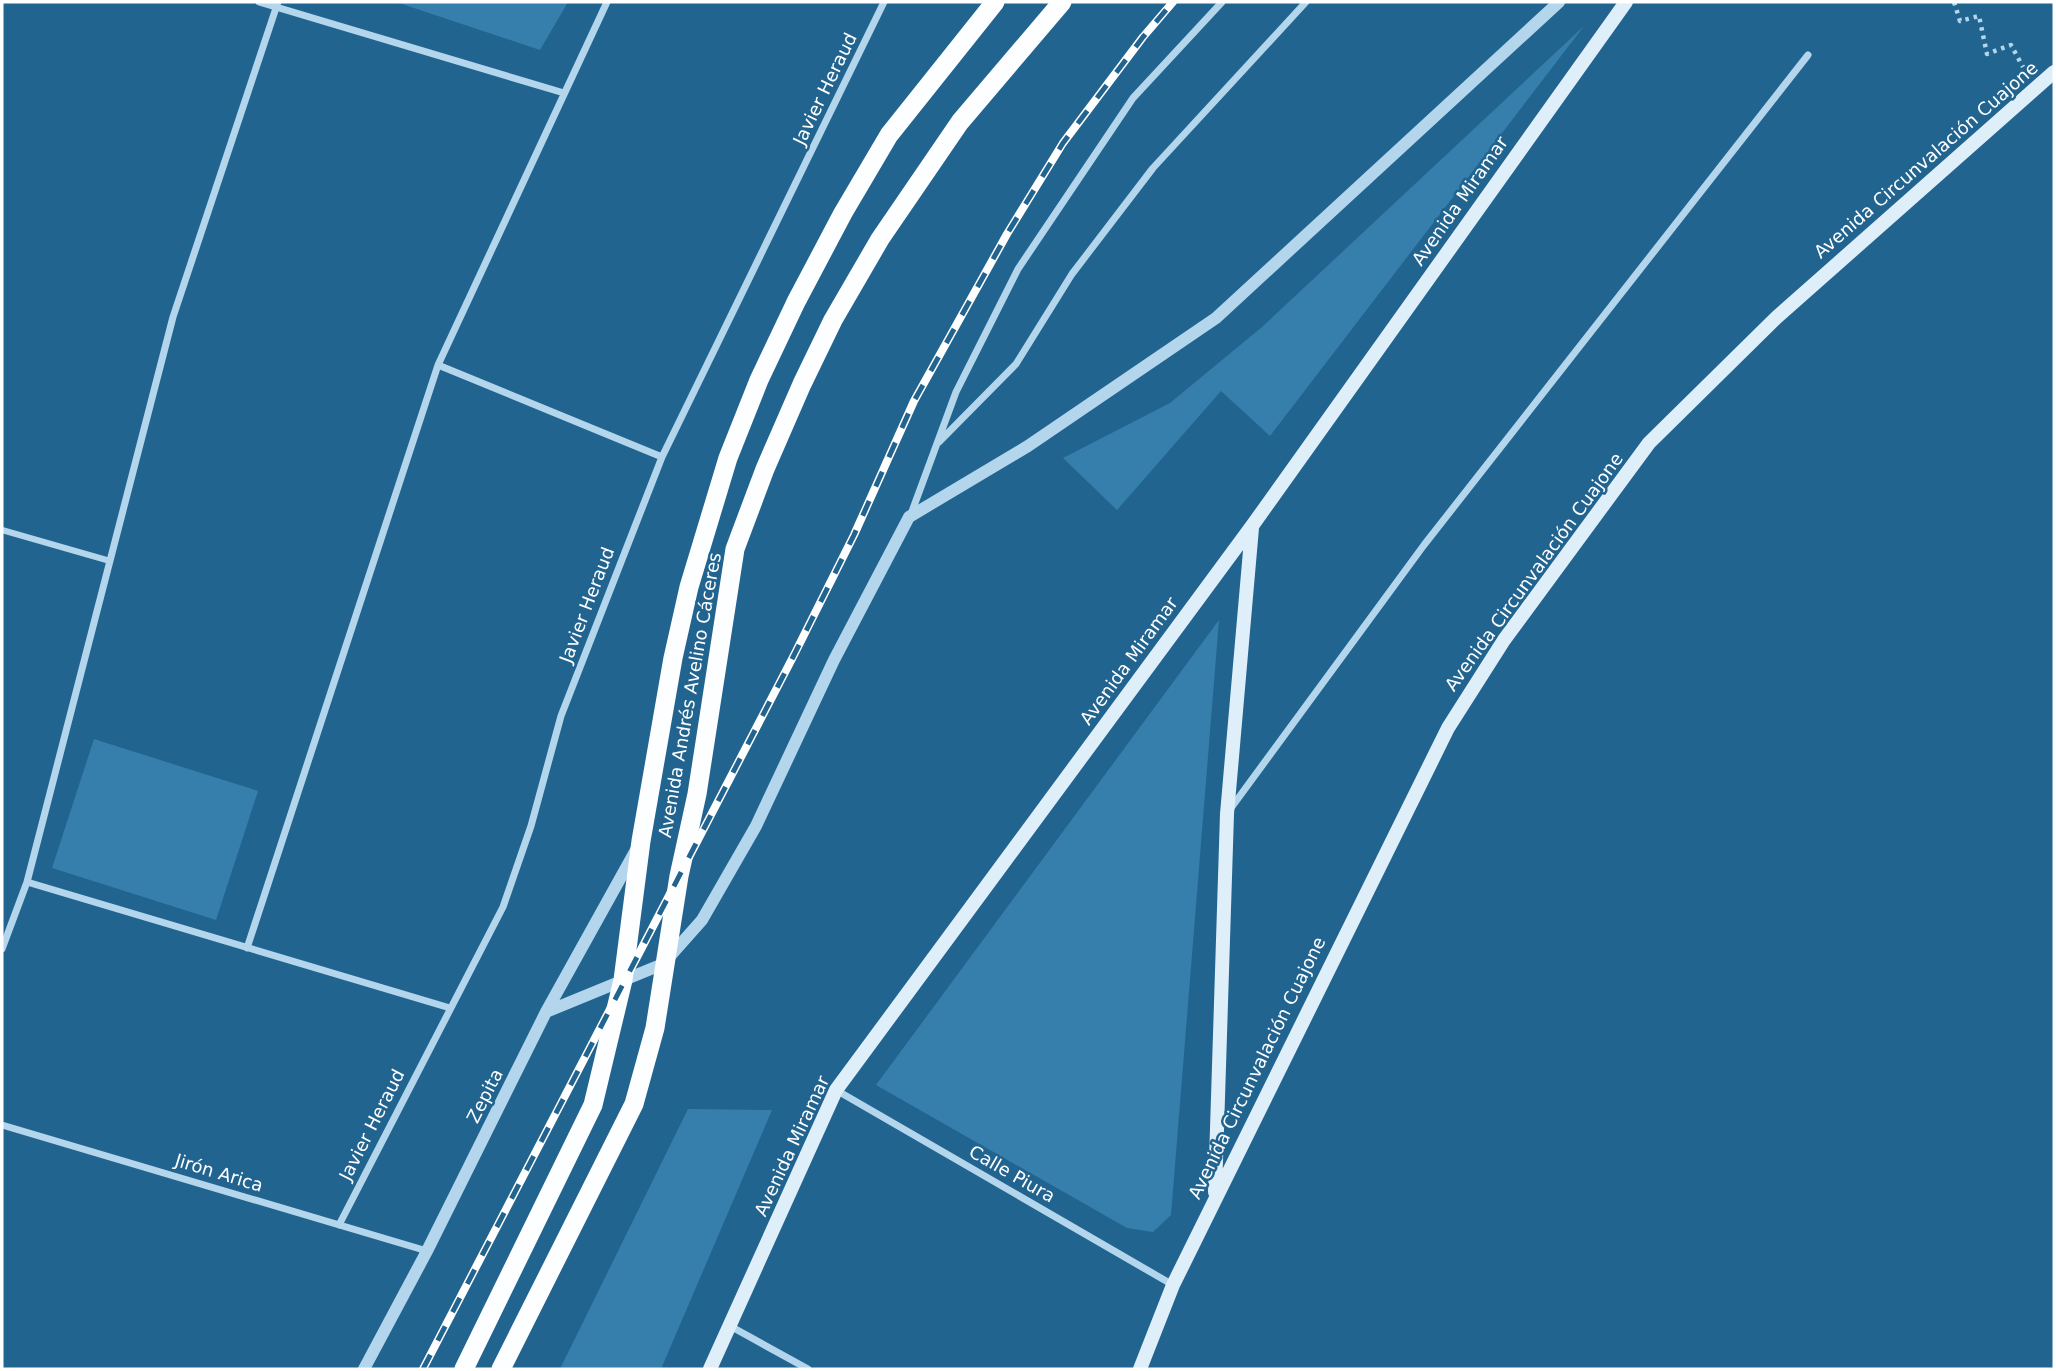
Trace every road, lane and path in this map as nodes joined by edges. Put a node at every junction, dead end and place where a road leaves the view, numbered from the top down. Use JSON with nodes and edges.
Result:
{"nodes":[{"id":1,"x":259,"y":2,"type":"edge"},
{"id":2,"x":607,"y":2,"type":"edge"},
{"id":3,"x":884,"y":2,"type":"edge"},
{"id":4,"x":995,"y":2,"type":"edge"},
{"id":5,"x":1062,"y":2,"type":"edge"},
{"id":6,"x":1222,"y":2,"type":"edge"},
{"id":7,"x":1306,"y":2,"type":"edge"},
{"id":8,"x":1559,"y":2,"type":"edge"},
{"id":9,"x":1626,"y":2,"type":"edge"},
{"id":10,"x":1954,"y":2,"type":"edge"},
{"id":11,"x":277,"y":4,"type":"edge"},
{"id":12,"x":1808,"y":55,"type":"dead end"},
{"id":13,"x":2054,"y":72,"type":"edge"},
{"id":14,"x":564,"y":93,"type":"junction"},
{"id":15,"x":2029,"y":94,"type":"junction"},
{"id":16,"x":438,"y":365,"type":"junction"},
{"id":17,"x":937,"y":444,"type":"junction"},
{"id":18,"x":662,"y":457,"type":"junction"},
{"id":19,"x":909,"y":517,"type":"junction"},
{"id":20,"x":1252,"y":526,"type":"junction"},
{"id":21,"x":2,"y":530,"type":"edge"},
{"id":22,"x":110,"y":561,"type":"junction"},
{"id":23,"x":1227,"y":814,"type":"junction"},
{"id":24,"x":641,"y":841,"type":"junction"},
{"id":25,"x":27,"y":882,"type":"junction"},
{"id":26,"x":247,"y":948,"type":"junction"},
{"id":27,"x":2,"y":949,"type":"edge"},
{"id":28,"x":663,"y":964,"type":"junction"},
{"id":29,"x":623,"y":980,"type":"junction"},
{"id":30,"x":450,"y":1008,"type":"junction"},
{"id":31,"x":546,"y":1012,"type":"junction"},
{"id":32,"x":836,"y":1090,"type":"junction"},
{"id":33,"x":2,"y":1125,"type":"edge"},
{"id":34,"x":1215,"y":1197,"type":"junction"},
{"id":35,"x":339,"y":1225,"type":"junction"},
{"id":36,"x":426,"y":1251,"type":"junction"},
{"id":37,"x":1172,"y":1284,"type":"junction"},
{"id":38,"x":730,"y":1326,"type":"junction"},
{"id":39,"x":364,"y":1369,"type":"edge"},
{"id":40,"x":464,"y":1369,"type":"edge"},
{"id":41,"x":501,"y":1369,"type":"edge"},
{"id":42,"x":710,"y":1369,"type":"edge"},
{"id":43,"x":808,"y":1369,"type":"edge"},
{"id":44,"x":1140,"y":1369,"type":"edge"}],
"edges":[{"from":1,"to":11,"type":"street"},
{"from":2,"to":14,"type":"street"},
{"from":3,"to":18,"type":"street","name":"Javier Heraud"},
{"from":4,"to":24,"type":"highway","name":"Avenida Andrés Avelino Cáceres"},
{"from":5,"to":28,"type":"highway","name":"Avenida Andrés Avelino Cáceres"},
{"from":6,"to":17,"type":"street"},
{"from":7,"to":17,"type":"street"},
{"from":8,"to":19,"type":"street"},
{"from":9,"to":20,"type":"main road","name":"Avenida Miramar"},
{"from":10,"to":15,"type":"path"},
{"from":11,"to":14,"type":"street"},
{"from":11,"to":22,"type":"street"},
{"from":12,"to":23,"type":"street"},
{"from":13,"to":15,"type":"main road","name":"Avenida Circunvalación Cuajone"},
{"from":14,"to":16,"type":"street"},
{"from":15,"to":34,"type":"main road","name":"Avenida Circunvalación Cuajone"},
{"from":16,"to":18,"type":"street"},
{"from":16,"to":26,"type":"street"},
{"from":17,"to":19,"type":"street"},
{"from":18,"to":30,"type":"street","name":"Javier Heraud"},
{"from":19,"to":28,"type":"street"},
{"from":20,"to":23,"type":"main road"},
{"from":20,"to":32,"type":"main road","name":"Avenida Miramar"},
{"from":21,"to":22,"type":"street"},
{"from":22,"to":25,"type":"street"},
{"from":23,"to":34,"type":"main road"},
{"from":24,"to":29,"type":"highway","name":"Avenida Andrés Avelino Cáceres"},
{"from":24,"to":31,"type":"street","name":"Zepita"},
{"from":25,"to":26,"type":"street"},
{"from":25,"to":27,"type":"street"},
{"from":26,"to":30,"type":"street"},
{"from":28,"to":29,"type":"street"},
{"from":28,"to":41,"type":"highway","name":"Avenida Andrés Avelino Cáceres"},
{"from":29,"to":31,"type":"street"},
{"from":29,"to":40,"type":"highway","name":"Avenida Andrés Avelino Cáceres"},
{"from":30,"to":35,"type":"street","name":"Javier Heraud"},
{"from":31,"to":36,"type":"street","name":"Zepita"},
{"from":32,"to":37,"type":"street","name":"Calle Piura"},
{"from":32,"to":38,"type":"main road","name":"Avenida Miramar"},
{"from":33,"to":35,"type":"street","name":"Jirón Arica"},
{"from":34,"to":37,"type":"main road","name":"Avenida Circunvalación Cuajone"},
{"from":35,"to":36,"type":"street","name":"Jirón Arica"},
{"from":36,"to":39,"type":"street","name":"Zepita"},
{"from":37,"to":44,"type":"main road","name":"Avenida Circunvalación Cuajone"},
{"from":38,"to":42,"type":"main road","name":"Avenida Miramar"},
{"from":38,"to":43,"type":"street"}]}
